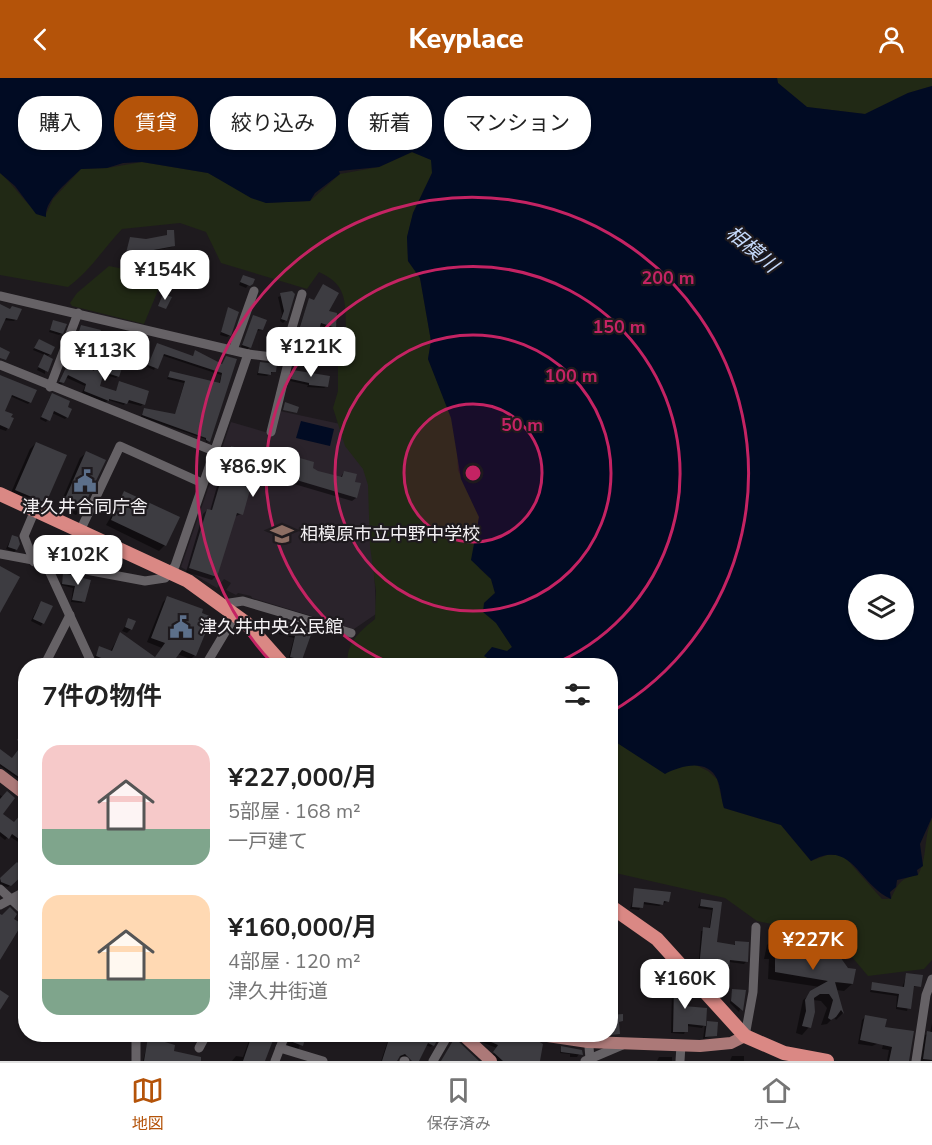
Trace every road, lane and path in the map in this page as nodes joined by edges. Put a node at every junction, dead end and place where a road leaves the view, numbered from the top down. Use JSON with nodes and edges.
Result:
{"nodes":[{"id":1,"x":254,"y":291,"type":"dead end"},
{"id":2,"x":302,"y":294,"type":"dead end"},
{"id":3,"x":0,"y":296,"type":"edge"},
{"id":4,"x":78,"y":313,"type":"junction"},
{"id":5,"x":233,"y":351,"type":"junction"},
{"id":6,"x":248,"y":354,"type":"junction"},
{"id":7,"x":286,"y":359,"type":"junction"},
{"id":8,"x":315,"y":360,"type":"dead end"},
{"id":9,"x":0,"y":365,"type":"edge"},
{"id":10,"x":50,"y":387,"type":"junction"},
{"id":11,"x":271,"y":432,"type":"dead end"},
{"id":12,"x":214,"y":451,"type":"junction"},
{"id":13,"x":202,"y":483,"type":"junction"},
{"id":14,"x":0,"y":494,"type":"edge"},
{"id":15,"x":35,"y":510,"type":"junction"},
{"id":16,"x":80,"y":531,"type":"junction"},
{"id":17,"x":0,"y":554,"type":"edge"},
{"id":18,"x":34,"y":562,"type":"junction"},
{"id":19,"x":46,"y":564,"type":"junction"},
{"id":20,"x":171,"y":573,"type":"junction"},
{"id":21,"x":223,"y":604,"type":"junction"},
{"id":22,"x":236,"y":614,"type":"junction"},
{"id":23,"x":70,"y":615,"type":"junction"},
{"id":24,"x":351,"y":633,"type":"dead end"},
{"id":25,"x":45,"y":658,"type":"edge"},
{"id":26,"x":89,"y":658,"type":"edge"},
{"id":27,"x":210,"y":658,"type":"edge"},
{"id":28,"x":278,"y":658,"type":"edge"},
{"id":29,"x":0,"y":775,"type":"edge"},
{"id":30,"x":18,"y":789,"type":"edge"},
{"id":31,"x":0,"y":889,"type":"edge"},
{"id":32,"x":18,"y":896,"type":"edge"},
{"id":33,"x":13,"y":899,"type":"junction"},
{"id":34,"x":18,"y":904,"type":"edge"},
{"id":35,"x":0,"y":905,"type":"edge"},
{"id":36,"x":618,"y":912,"type":"edge"},
{"id":37,"x":756,"y":927,"type":"dead end"},
{"id":38,"x":932,"y":979,"type":"edge"},
{"id":39,"x":745,"y":1036,"type":"junction"},
{"id":40,"x":136,"y":1042,"type":"edge"},
{"id":41,"x":202,"y":1042,"type":"edge"},
{"id":42,"x":282,"y":1042,"type":"edge"},
{"id":43,"x":444,"y":1042,"type":"edge"},
{"id":44,"x":471,"y":1042,"type":"edge"},
{"id":45,"x":588,"y":1042,"type":"edge"},
{"id":46,"x":618,"y":1042,"type":"edge"},
{"id":47,"x":627,"y":1043,"type":"junction"},
{"id":48,"x":681,"y":1045,"type":"junction"},
{"id":49,"x":199,"y":1048,"type":"dead end"},
{"id":50,"x":280,"y":1048,"type":"junction"},
{"id":51,"x":587,"y":1060,"type":"edge"},
{"id":52,"x":136,"y":1061,"type":"edge"},
{"id":53,"x":274,"y":1061,"type":"edge"},
{"id":54,"x":323,"y":1061,"type":"edge"},
{"id":55,"x":433,"y":1061,"type":"edge"},
{"id":56,"x":491,"y":1061,"type":"edge"},
{"id":57,"x":680,"y":1061,"type":"edge"},
{"id":58,"x":827,"y":1061,"type":"edge"},
{"id":59,"x":916,"y":1061,"type":"edge"}],
"edges":[{"from":1,"to":5,"type":"street"},
{"from":2,"to":7,"type":"street"},
{"from":3,"to":4,"type":"street"},
{"from":4,"to":5,"type":"street"},
{"from":4,"to":10,"type":"street"},
{"from":5,"to":6,"type":"street"},
{"from":6,"to":7,"type":"street"},
{"from":6,"to":12,"type":"street"},
{"from":7,"to":8,"type":"street"},
{"from":7,"to":11,"type":"street"},
{"from":9,"to":10,"type":"street"},
{"from":10,"to":12,"type":"street"},
{"from":12,"to":13,"type":"street"},
{"from":13,"to":16,"type":"street"},
{"from":13,"to":20,"type":"street"},
{"from":14,"to":15,"type":"highway"},
{"from":15,"to":16,"type":"highway"},
{"from":15,"to":18,"type":"street"},
{"from":16,"to":20,"type":"highway"},
{"from":17,"to":18,"type":"street"},
{"from":18,"to":19,"type":"street"},
{"from":19,"to":20,"type":"street"},
{"from":19,"to":23,"type":"street"},
{"from":20,"to":21,"type":"highway"},
{"from":21,"to":22,"type":"highway"},
{"from":21,"to":24,"type":"street"},
{"from":22,"to":27,"type":"street"},
{"from":22,"to":28,"type":"highway"},
{"from":23,"to":25,"type":"street"},
{"from":23,"to":26,"type":"street"},
{"from":29,"to":30,"type":"main road"},
{"from":31,"to":33,"type":"street"},
{"from":32,"to":33,"type":"street"},
{"from":33,"to":34,"type":"street"},
{"from":33,"to":35,"type":"street"},
{"from":36,"to":39,"type":"highway"},
{"from":37,"to":39,"type":"street"},
{"from":38,"to":59,"type":"street"},
{"from":39,"to":48,"type":"main road"},
{"from":39,"to":58,"type":"highway"},
{"from":40,"to":52,"type":"street"},
{"from":41,"to":49,"type":"street"},
{"from":42,"to":50,"type":"street"},
{"from":43,"to":55,"type":"street"},
{"from":44,"to":56,"type":"main road"},
{"from":45,"to":51,"type":"street"},
{"from":46,"to":47,"type":"main road"},
{"from":47,"to":48,"type":"main road"},
{"from":47,"to":51,"type":"street"},
{"from":48,"to":57,"type":"street"},
{"from":50,"to":53,"type":"street"},
{"from":50,"to":54,"type":"street"}]}
